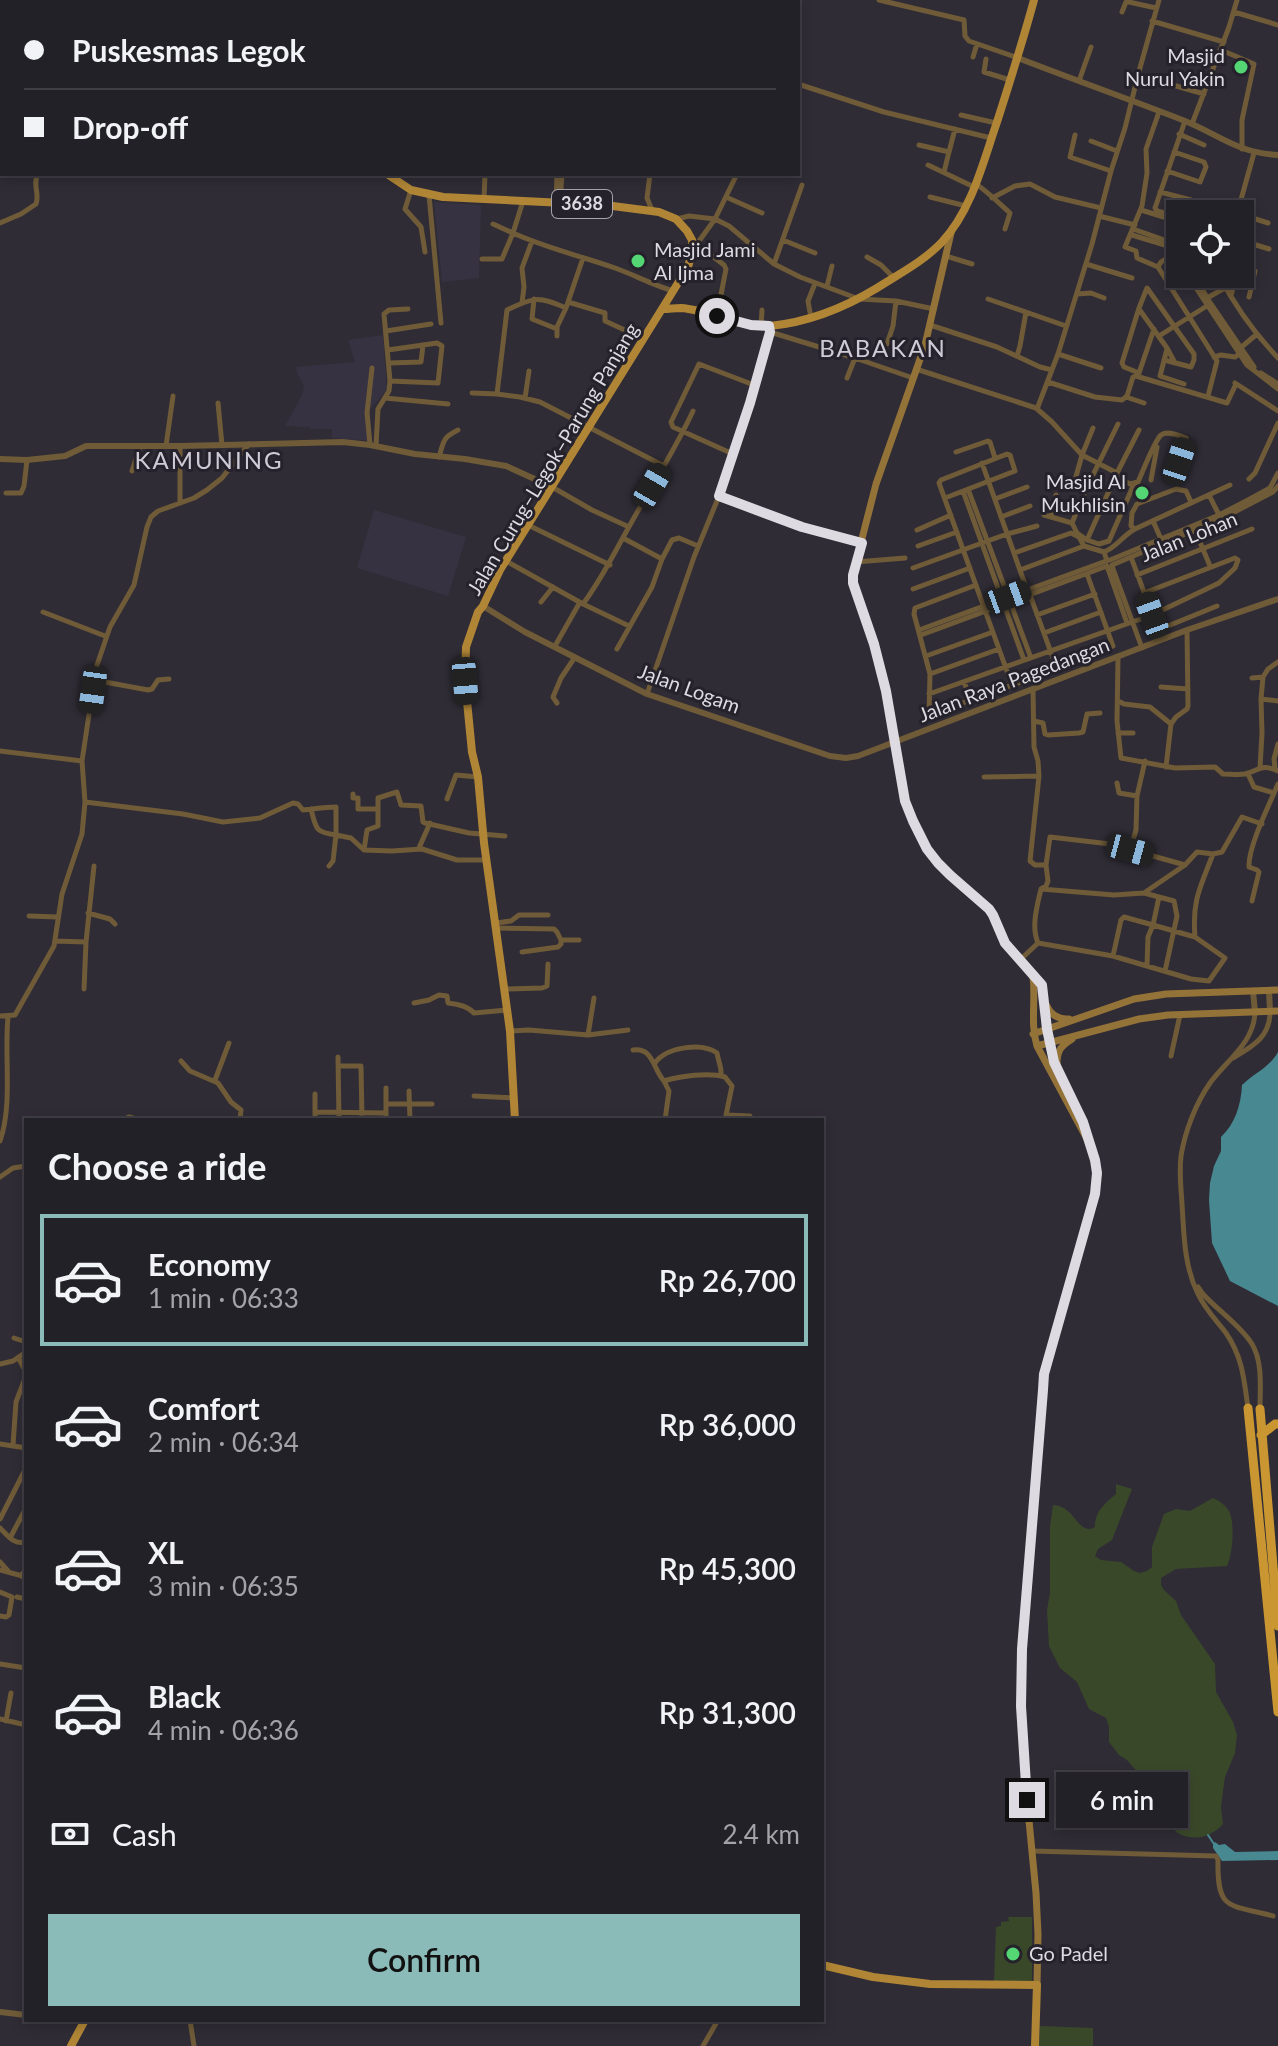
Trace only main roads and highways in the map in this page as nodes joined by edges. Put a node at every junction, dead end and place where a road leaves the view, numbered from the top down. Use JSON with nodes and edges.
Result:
{"nodes":[{"id":1,"x":1034,"y":0,"type":"edge"},
{"id":2,"x":390,"y":176,"type":"edge"},
{"id":3,"x":952,"y":230,"type":"junction"},
{"id":4,"x":672,"y":295,"type":"junction"},
{"id":5,"x":682,"y":308,"type":"junction"},
{"id":6,"x":663,"y":309,"type":"junction"},
{"id":7,"x":1033,"y":977,"type":"junction"},
{"id":8,"x":1274,"y":990,"type":"edge"},
{"id":9,"x":1045,"y":1000,"type":"junction"},
{"id":10,"x":1274,"y":1012,"type":"edge"},
{"id":11,"x":1077,"y":1019,"type":"junction"},
{"id":12,"x":1047,"y":1029,"type":"junction"},
{"id":13,"x":1033,"y":1034,"type":"junction"},
{"id":14,"x":1077,"y":1035,"type":"junction"},
{"id":15,"x":1050,"y":1043,"type":"junction"},
{"id":16,"x":1037,"y":1046,"type":"junction"},
{"id":17,"x":1057,"y":1068,"type":"junction"},
{"id":18,"x":515,"y":1118,"type":"edge"},
{"id":19,"x":1089,"y":1144,"type":"junction"},
{"id":20,"x":1248,"y":1408,"type":"road end"},
{"id":21,"x":1260,"y":1409,"type":"road end"},
{"id":22,"x":1278,"y":1424,"type":"edge"},
{"id":23,"x":1261,"y":1435,"type":"junction"},
{"id":24,"x":1278,"y":1626,"type":"edge"},
{"id":25,"x":1278,"y":1712,"type":"edge"},
{"id":26,"x":824,"y":1965,"type":"edge"},
{"id":27,"x":1037,"y":1985,"type":"junction"},
{"id":28,"x":84,"y":2022,"type":"edge"},
{"id":29,"x":71,"y":2046,"type":"edge"},
{"id":30,"x":1035,"y":2046,"type":"edge"}],
"edges":[{"from":1,"to":3,"type":"main road"},
{"from":2,"to":4,"type":"main road","name":"Jalan Curug–Legok–Parung Panjang","number":"3638"},
{"from":3,"to":5,"type":"main road"},
{"from":3,"to":7,"type":"main road"},
{"from":4,"to":5,"type":"main road"},
{"from":4,"to":6,"type":"main road","name":"Jalan Curug–Legok–Parung Panjang"},
{"from":5,"to":6,"type":"main road"},
{"from":6,"to":18,"type":"main road","name":"Jalan Curug–Legok–Parung Panjang"},
{"from":7,"to":9,"type":"main road"},
{"from":7,"to":13,"type":"main road"},
{"from":8,"to":11,"type":"main road"},
{"from":9,"to":11,"type":"main road"},
{"from":9,"to":12,"type":"main road"},
{"from":10,"to":14,"type":"main road"},
{"from":11,"to":12,"type":"main road"},
{"from":12,"to":13,"type":"main road"},
{"from":12,"to":15,"type":"main road"},
{"from":13,"to":16,"type":"main road"},
{"from":14,"to":15,"type":"main road"},
{"from":14,"to":17,"type":"main road"},
{"from":15,"to":16,"type":"main road"},
{"from":15,"to":17,"type":"main road"},
{"from":16,"to":19,"type":"main road"},
{"from":17,"to":19,"type":"main road"},
{"from":19,"to":27,"type":"main road"},
{"from":20,"to":25,"type":"highway"},
{"from":21,"to":23,"type":"highway"},
{"from":22,"to":23,"type":"highway"},
{"from":23,"to":24,"type":"highway"},
{"from":26,"to":27,"type":"main road"},
{"from":27,"to":30,"type":"main road"},
{"from":28,"to":29,"type":"main road"}]}
